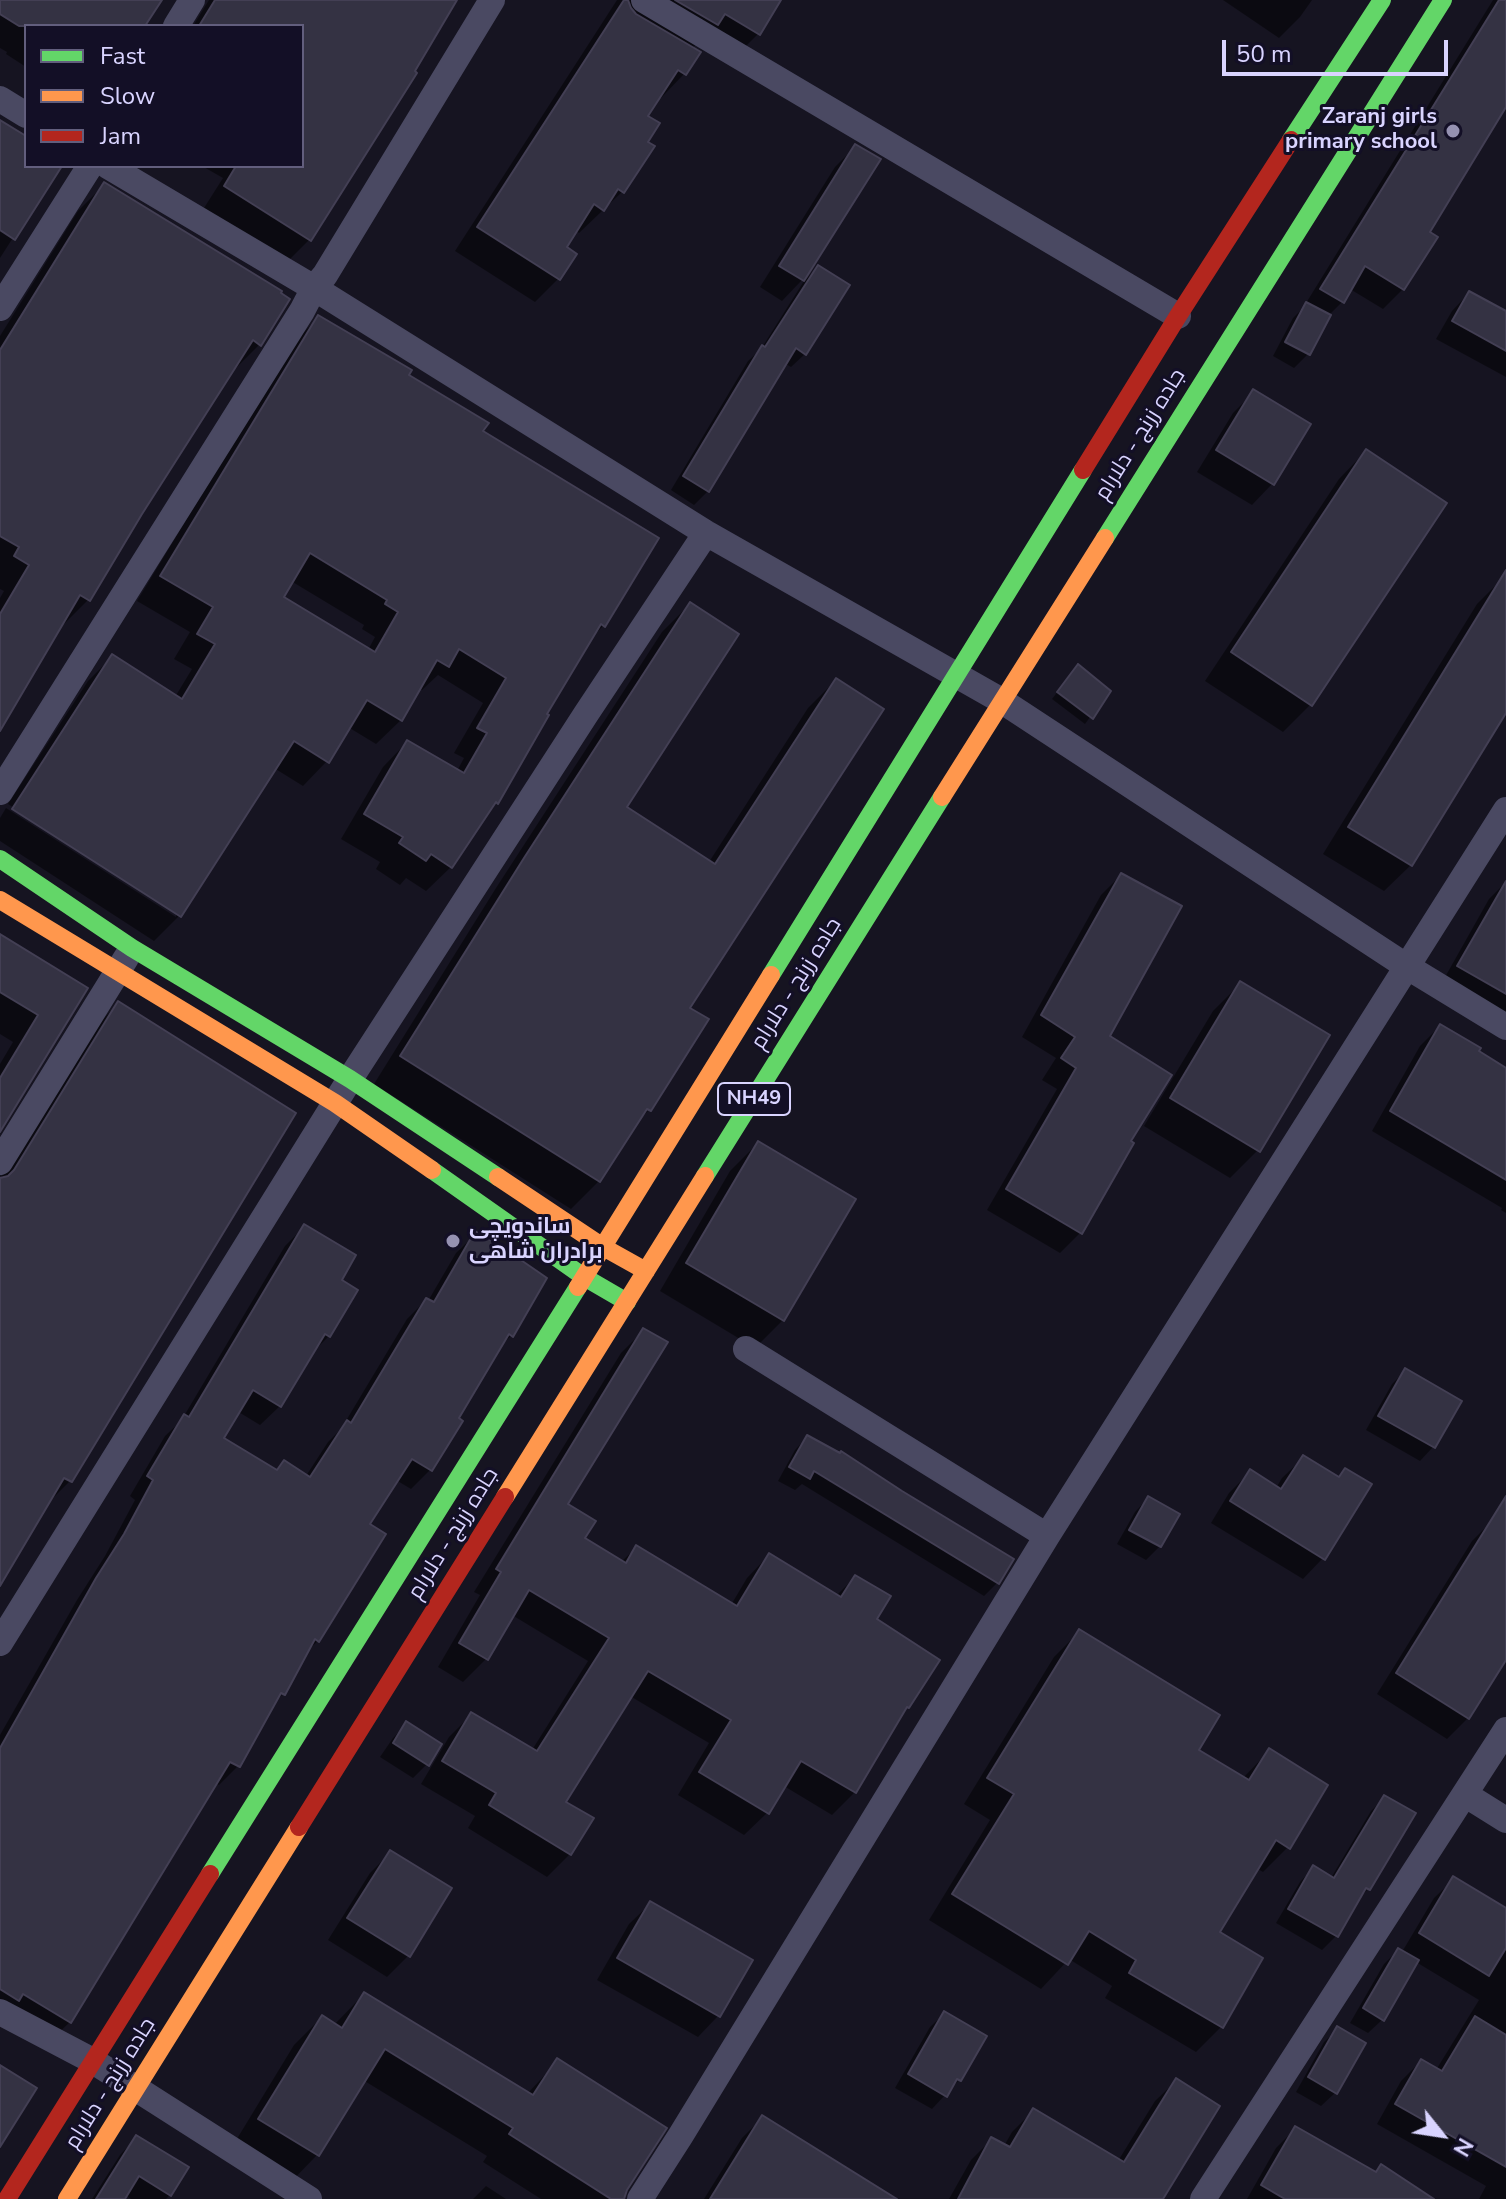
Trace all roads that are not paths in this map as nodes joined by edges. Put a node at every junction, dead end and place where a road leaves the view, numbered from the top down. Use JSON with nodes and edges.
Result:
{"nodes":[{"id":1,"x":192,"y":0,"type":"edge"},
{"id":2,"x":492,"y":0,"type":"edge"},
{"id":3,"x":644,"y":0,"type":"edge"},
{"id":4,"x":1382,"y":0,"type":"edge"},
{"id":5,"x":1443,"y":0,"type":"edge"},
{"id":6,"x":177,"y":24,"type":"edge"},
{"id":7,"x":0,"y":99,"type":"edge"},
{"id":8,"x":24,"y":114,"type":"edge"},
{"id":9,"x":89,"y":168,"type":"edge"},
{"id":10,"x":111,"y":168,"type":"edge"},
{"id":11,"x":314,"y":288,"type":"junction"},
{"id":12,"x":0,"y":308,"type":"edge"},
{"id":13,"x":1178,"y":316,"type":"junction"},
{"id":14,"x":706,"y":533,"type":"junction"},
{"id":15,"x":956,"y":674,"type":"junction"},
{"id":16,"x":1002,"y":701,"type":"junction"},
{"id":17,"x":0,"y":792,"type":"edge"},
{"id":18,"x":1506,"y":810,"type":"edge"},
{"id":19,"x":0,"y":859,"type":"edge"},
{"id":20,"x":0,"y":900,"type":"edge"},
{"id":21,"x":132,"y":948,"type":"junction"},
{"id":22,"x":1406,"y":966,"type":"junction"},
{"id":23,"x":117,"y":972,"type":"junction"},
{"id":24,"x":1506,"y":1027,"type":"edge"},
{"id":25,"x":350,"y":1079,"type":"junction"},
{"id":26,"x":335,"y":1103,"type":"junction"},
{"id":27,"x":0,"y":1162,"type":"edge"},
{"id":28,"x":603,"y":1247,"type":"junction"},
{"id":29,"x":646,"y":1271,"type":"junction"},
{"id":30,"x":584,"y":1277,"type":"junction"},
{"id":31,"x":627,"y":1302,"type":"junction"},
{"id":32,"x":746,"y":1349,"type":"dead end"},
{"id":33,"x":1047,"y":1536,"type":"junction"},
{"id":34,"x":0,"y":1643,"type":"edge"},
{"id":35,"x":1506,"y":1730,"type":"edge"},
{"id":36,"x":1466,"y":1795,"type":"junction"},
{"id":37,"x":1506,"y":1820,"type":"edge"},
{"id":38,"x":0,"y":2012,"type":"edge"},
{"id":39,"x":93,"y":2061,"type":"junction"},
{"id":40,"x":136,"y":2090,"type":"junction"},
{"id":41,"x":7,"y":2199,"type":"edge"},
{"id":42,"x":67,"y":2199,"type":"edge"},
{"id":43,"x":309,"y":2199,"type":"edge"},
{"id":44,"x":640,"y":2199,"type":"edge"},
{"id":45,"x":1203,"y":2199,"type":"edge"}],
"edges":[{"from":1,"to":6,"type":"street"},
{"from":2,"to":11,"type":"street"},
{"from":3,"to":13,"type":"street"},
{"from":4,"to":13,"type":"main road","name":"جاده زرنج - دلارام","number":"NH49"},
{"from":5,"to":16,"type":"main road","name":"جاده زرنج - دلارام","number":"NH49"},
{"from":7,"to":8,"type":"street"},
{"from":9,"to":12,"type":"street"},
{"from":10,"to":11,"type":"street"},
{"from":11,"to":14,"type":"street"},
{"from":11,"to":17,"type":"street"},
{"from":13,"to":15,"type":"main road","name":"جاده زرنج - دلارام","number":"NH49"},
{"from":14,"to":15,"type":"street"},
{"from":14,"to":25,"type":"street"},
{"from":15,"to":16,"type":"street"},
{"from":15,"to":28,"type":"main road","name":"جاده زرنج - دلارام","number":"NH49"},
{"from":16,"to":22,"type":"street"},
{"from":16,"to":29,"type":"main road","name":"جاده زرنج - دلارام","number":"NH49"},
{"from":18,"to":22,"type":"street"},
{"from":19,"to":21,"type":"main road"},
{"from":20,"to":23,"type":"main road"},
{"from":21,"to":23,"type":"street"},
{"from":21,"to":25,"type":"main road"},
{"from":22,"to":24,"type":"street"},
{"from":22,"to":33,"type":"street"},
{"from":23,"to":26,"type":"main road"},
{"from":23,"to":27,"type":"street"},
{"from":25,"to":26,"type":"street"},
{"from":25,"to":28,"type":"main road"},
{"from":26,"to":30,"type":"main road"},
{"from":26,"to":34,"type":"street"},
{"from":28,"to":29,"type":"main road"},
{"from":28,"to":30,"type":"main road","name":"جاده زرنج - دلارام","number":"NH49"},
{"from":29,"to":31,"type":"main road","name":"جاده زرنج - دلارام","number":"NH49"},
{"from":30,"to":31,"type":"main road"},
{"from":30,"to":39,"type":"main road","name":"جاده زرنج - دلارام","number":"NH49"},
{"from":31,"to":40,"type":"main road","name":"جاده زرنج - دلارام","number":"NH49"},
{"from":32,"to":33,"type":"street"},
{"from":33,"to":44,"type":"street"},
{"from":35,"to":36,"type":"street"},
{"from":36,"to":37,"type":"street"},
{"from":36,"to":45,"type":"street"},
{"from":38,"to":39,"type":"street"},
{"from":39,"to":40,"type":"street"},
{"from":39,"to":41,"type":"main road","name":"جاده زرنج - دلارام","number":"NH49"},
{"from":40,"to":42,"type":"main road","name":"جاده زرنج - دلارام","number":"NH49"},
{"from":40,"to":43,"type":"street"}]}
